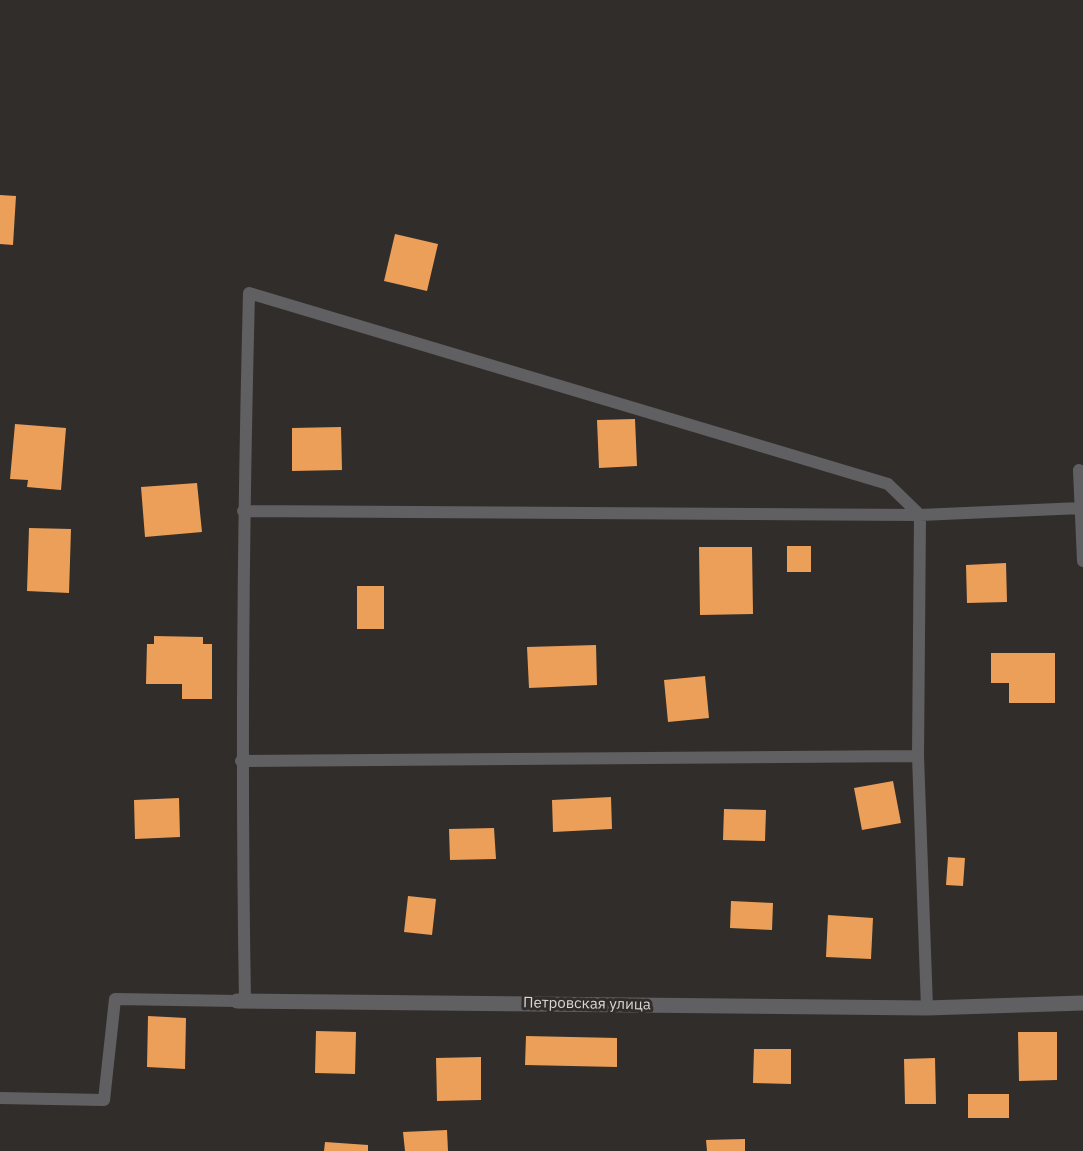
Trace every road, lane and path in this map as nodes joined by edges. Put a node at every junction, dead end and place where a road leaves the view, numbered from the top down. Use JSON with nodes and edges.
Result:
{"nodes":[{"id":1,"x":1079,"y":470,"type":"dead end"},
{"id":2,"x":1082,"y":508,"type":"junction"},
{"id":3,"x":243,"y":511,"type":"junction"},
{"id":4,"x":920,"y":515,"type":"junction"},
{"id":5,"x":1083,"y":561,"type":"edge"},
{"id":6,"x":918,"y":756,"type":"junction"},
{"id":7,"x":241,"y":761,"type":"junction"},
{"id":8,"x":241,"y":1001,"type":"junction"},
{"id":9,"x":1083,"y":1003,"type":"edge"},
{"id":10,"x":932,"y":1008,"type":"junction"},
{"id":11,"x":0,"y":1098,"type":"edge"}],
"edges":[{"from":1,"to":2,"type":"lane"},
{"from":2,"to":4,"type":"lane"},
{"from":2,"to":5,"type":"lane"},
{"from":3,"to":4,"type":"lane"},
{"from":3,"to":4,"type":"lane"},
{"from":3,"to":7,"type":"lane"},
{"from":4,"to":6,"type":"lane"},
{"from":6,"to":7,"type":"lane"},
{"from":6,"to":10,"type":"lane"},
{"from":7,"to":8,"type":"lane"},
{"from":8,"to":10,"type":"street","name":"Петровская улица"},
{"from":8,"to":11,"type":"lane"},
{"from":9,"to":10,"type":"street","name":"Петровская улица"}]}
